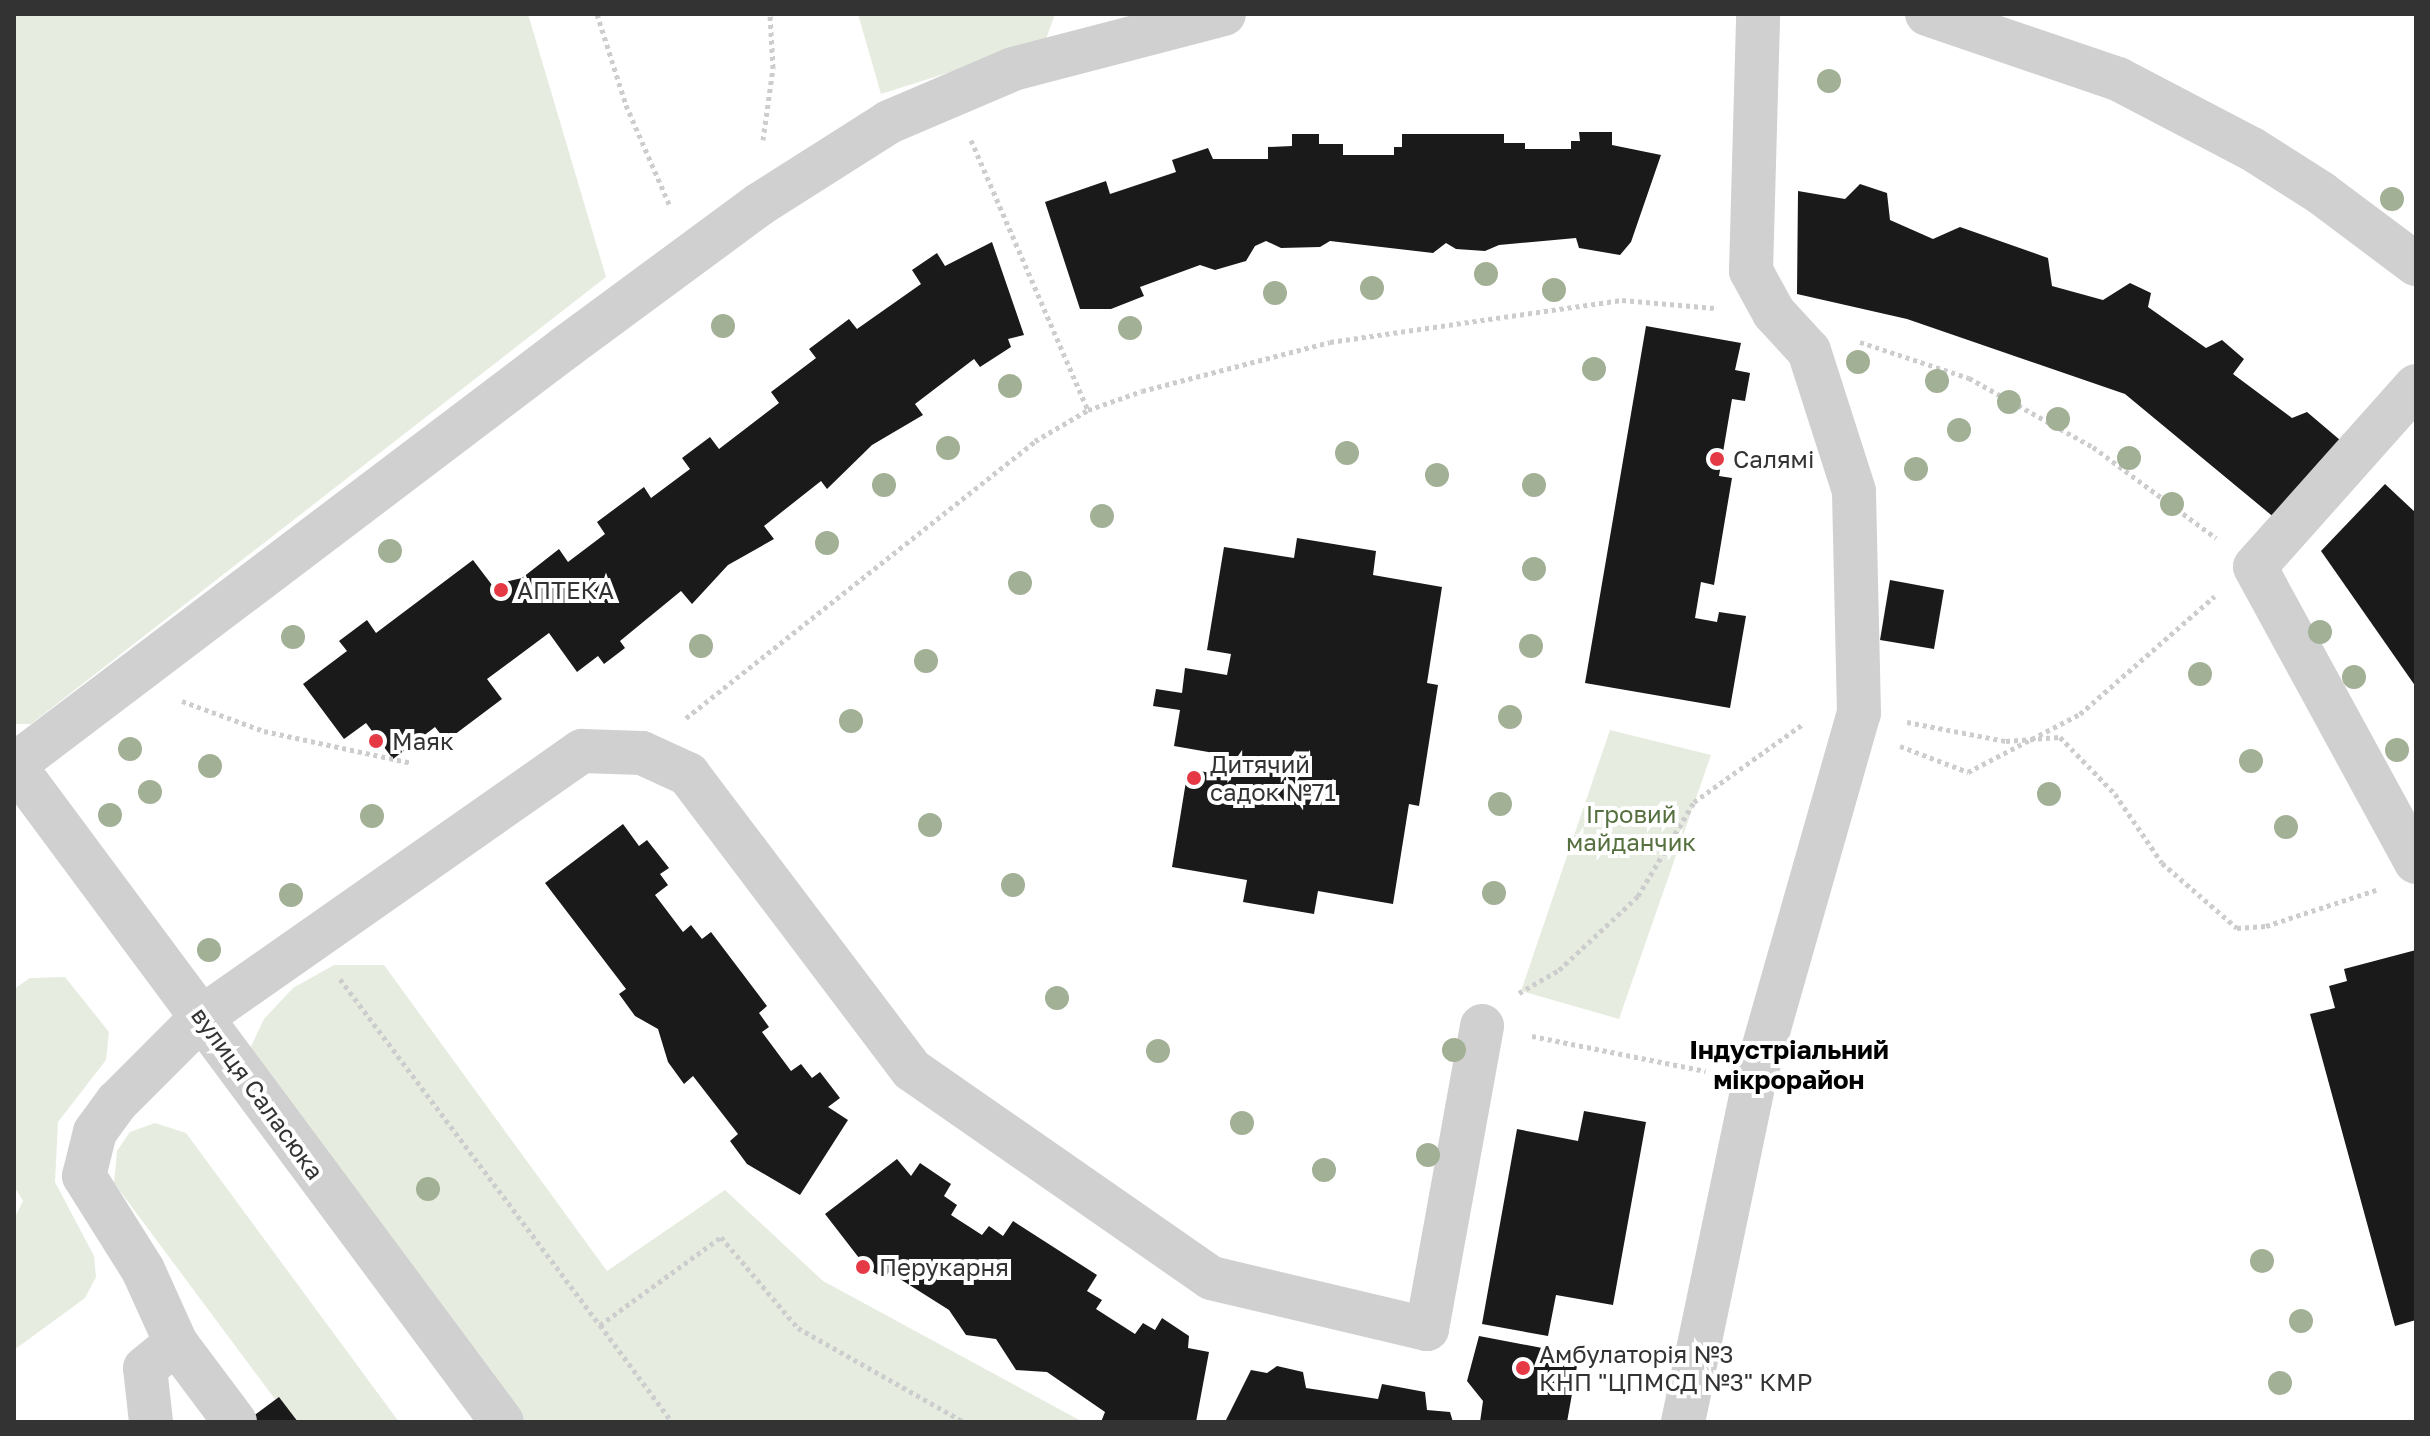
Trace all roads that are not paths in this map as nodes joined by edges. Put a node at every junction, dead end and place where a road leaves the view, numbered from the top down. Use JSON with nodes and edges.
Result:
{"nodes":[{"id":1,"x":1224,"y":14,"type":"edge"},
{"id":2,"x":1758,"y":14,"type":"edge"},
{"id":3,"x":1927,"y":14,"type":"edge"},
{"id":4,"x":2416,"y":264,"type":"edge"},
{"id":5,"x":2416,"y":386,"type":"edge"},
{"id":6,"x":14,"y":765,"type":"edge"},
{"id":7,"x":2401,"y":874,"type":"edge"},
{"id":8,"x":202,"y":1017,"type":"junction"},
{"id":9,"x":1482,"y":1026,"type":"road end"},
{"id":10,"x":176,"y":1343,"type":"junction"},
{"id":11,"x":151,"y":1422,"type":"edge"},
{"id":12,"x":235,"y":1422,"type":"edge"},
{"id":13,"x":502,"y":1422,"type":"edge"},
{"id":14,"x":1683,"y":1422,"type":"edge"}],
"edges":[{"from":1,"to":6,"type":"street"},
{"from":2,"to":14,"type":"street"},
{"from":3,"to":4,"type":"street"},
{"from":5,"to":7,"type":"street"},
{"from":6,"to":8,"type":"street","name":"вулиця Саласюка"},
{"from":8,"to":9,"type":"street"},
{"from":8,"to":10,"type":"street"},
{"from":8,"to":13,"type":"street","name":"вулиця Саласюка"},
{"from":10,"to":11,"type":"street"},
{"from":10,"to":12,"type":"street"}]}
